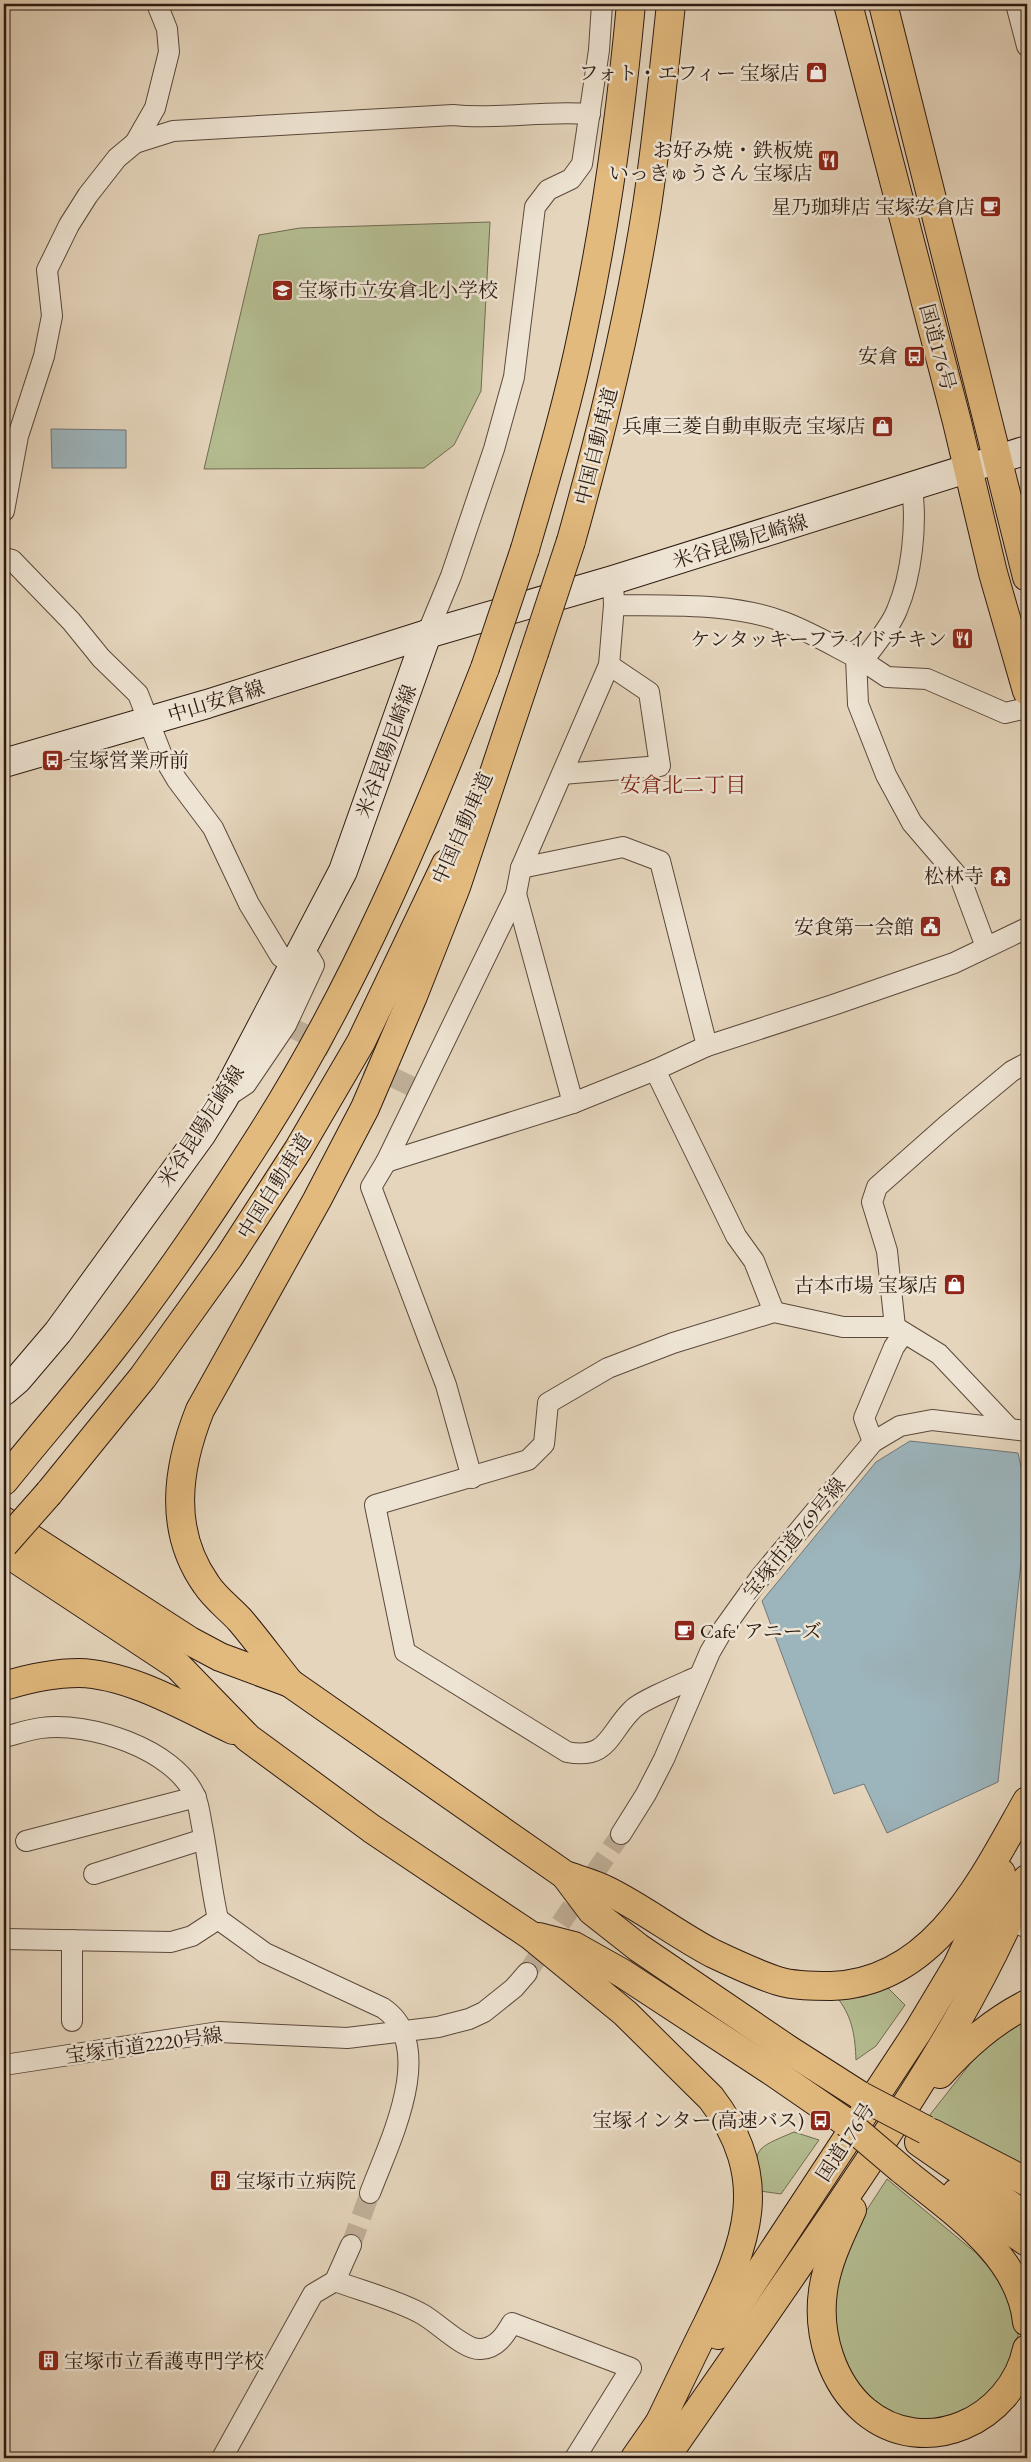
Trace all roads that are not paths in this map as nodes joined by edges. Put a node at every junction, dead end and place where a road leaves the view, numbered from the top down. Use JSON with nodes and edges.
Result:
{"nodes":[{"id":1,"x":157,"y":4,"type":"edge"},
{"id":2,"x":602,"y":4,"type":"edge"},
{"id":3,"x":630,"y":4,"type":"edge"},
{"id":4,"x":670,"y":4,"type":"edge"},
{"id":5,"x":848,"y":4,"type":"edge"},
{"id":6,"x":883,"y":4,"type":"edge"},
{"id":7,"x":1021,"y":11,"type":"edge"},
{"id":8,"x":1027,"y":46,"type":"edge"},
{"id":9,"x":590,"y":114,"type":"junction"},
{"id":10,"x":135,"y":143,"type":"junction"},
{"id":11,"x":1027,"y":450,"type":"edge"},
{"id":12,"x":999,"y":459,"type":"junction"},
{"id":13,"x":967,"y":469,"type":"junction"},
{"id":14,"x":912,"y":488,"type":"junction"},
{"id":15,"x":4,"y":510,"type":"edge"},
{"id":16,"x":4,"y":558,"type":"edge"},
{"id":17,"x":1027,"y":577,"type":"edge"},
{"id":18,"x":614,"y":592,"type":"junction"},
{"id":19,"x":427,"y":634,"type":"junction"},
{"id":20,"x":534,"y":652,"type":"junction"},
{"id":21,"x":859,"y":659,"type":"junction"},
{"id":22,"x":608,"y":665,"type":"junction"},
{"id":23,"x":1027,"y":691,"type":"edge"},
{"id":24,"x":1027,"y":708,"type":"edge"},
{"id":25,"x":149,"y":720,"type":"junction"},
{"id":26,"x":4,"y":763,"type":"edge"},
{"id":27,"x":562,"y":774,"type":"junction"},
{"id":28,"x":521,"y":868,"type":"junction"},
{"id":29,"x":516,"y":894,"type":"junction"},
{"id":30,"x":1027,"y":928,"type":"edge"},
{"id":31,"x":986,"y":947,"type":"junction"},
{"id":32,"x":297,"y":957,"type":"junction"},
{"id":33,"x":707,"y":1046,"type":"junction"},
{"id":34,"x":1027,"y":1063,"type":"edge"},
{"id":35,"x":655,"y":1070,"type":"junction"},
{"id":36,"x":573,"y":1103,"type":"junction"},
{"id":37,"x":386,"y":1162,"type":"junction"},
{"id":38,"x":774,"y":1312,"type":"junction"},
{"id":39,"x":900,"y":1330,"type":"junction"},
{"id":40,"x":4,"y":1391,"type":"edge"},
{"id":41,"x":1018,"y":1430,"type":"edge"},
{"id":42,"x":873,"y":1442,"type":"junction"},
{"id":43,"x":5,"y":1478,"type":"edge"},
{"id":44,"x":472,"y":1478,"type":"junction"},
{"id":45,"x":4,"y":1521,"type":"edge"},
{"id":46,"x":4,"y":1544,"type":"edge"},
{"id":47,"x":4,"y":1551,"type":"edge"},
{"id":48,"x":699,"y":1676,"type":"junction"},
{"id":49,"x":290,"y":1683,"type":"junction"},
{"id":50,"x":4,"y":1686,"type":"edge"},
{"id":51,"x":4,"y":1737,"type":"edge"},
{"id":52,"x":248,"y":1738,"type":"junction"},
{"id":53,"x":196,"y":1797,"type":"junction"},
{"id":54,"x":1027,"y":1801,"type":"edge"},
{"id":55,"x":1027,"y":1810,"type":"edge"},
{"id":56,"x":621,"y":1834,"type":"tunnel mouth"},
{"id":57,"x":204,"y":1839,"type":"junction"},
{"id":58,"x":26,"y":1841,"type":"dead end"},
{"id":59,"x":94,"y":1874,"type":"dead end"},
{"id":60,"x":566,"y":1875,"type":"junction"},
{"id":61,"x":1027,"y":1880,"type":"edge"},
{"id":62,"x":218,"y":1919,"type":"junction"},
{"id":63,"x":1019,"y":1923,"type":"edge"},
{"id":64,"x":530,"y":1935,"type":"junction"},
{"id":65,"x":4,"y":1939,"type":"edge"},
{"id":66,"x":72,"y":1940,"type":"junction"},
{"id":67,"x":527,"y":1973,"type":"tunnel mouth"},
{"id":68,"x":1027,"y":2004,"type":"edge"},
{"id":69,"x":72,"y":2021,"type":"dead end"},
{"id":70,"x":404,"y":2032,"type":"junction"},
{"id":71,"x":781,"y":2061,"type":"junction"},
{"id":72,"x":4,"y":2064,"type":"edge"},
{"id":73,"x":897,"y":2119,"type":"junction"},
{"id":74,"x":880,"y":2146,"type":"junction"},
{"id":75,"x":913,"y":2150,"type":"junction"},
{"id":76,"x":1027,"y":2182,"type":"edge"},
{"id":77,"x":370,"y":2193,"type":"tunnel mouth"},
{"id":78,"x":1027,"y":2218,"type":"edge"},
{"id":79,"x":1027,"y":2242,"type":"edge"},
{"id":80,"x":351,"y":2245,"type":"tunnel mouth"},
{"id":81,"x":335,"y":2281,"type":"junction"},
{"id":82,"x":1027,"y":2322,"type":"edge"},
{"id":83,"x":1027,"y":2349,"type":"edge"},
{"id":84,"x":657,"y":2428,"type":"junction"},
{"id":85,"x":577,"y":2456,"type":"edge"},
{"id":86,"x":222,"y":2458,"type":"edge"},
{"id":87,"x":635,"y":2458,"type":"edge"},
{"id":88,"x":665,"y":2458,"type":"edge"}],
"edges":[{"from":1,"to":10,"type":"street"},
{"from":2,"to":9,"type":"street"},
{"from":3,"to":43,"type":"highway","name":"中国自動車道","bridge":true},
{"from":4,"to":20,"type":"highway","name":"中国自動車道","bridge":true},
{"from":5,"to":13,"type":"highway","name":"国道176号"},
{"from":6,"to":12,"type":"highway","name":"国道176号"},
{"from":7,"to":8,"type":"street"},
{"from":9,"to":10,"type":"street"},
{"from":9,"to":19,"type":"street"},
{"from":10,"to":15,"type":"street"},
{"from":11,"to":12,"type":"main road","name":"米谷昆陽尼崎線"},
{"from":12,"to":13,"type":"main road","name":"米谷昆陽尼崎線"},
{"from":12,"to":17,"type":"highway","name":"国道176号"},
{"from":13,"to":14,"type":"main road","name":"米谷昆陽尼崎線"},
{"from":13,"to":23,"type":"highway","name":"国道176号"},
{"from":14,"to":18,"type":"main road","name":"米谷昆陽尼崎線"},
{"from":14,"to":21,"type":"street"},
{"from":16,"to":25,"type":"street"},
{"from":18,"to":19,"type":"main road","name":"米谷昆陽尼崎線"},
{"from":18,"to":21,"type":"street"},
{"from":18,"to":22,"type":"street"},
{"from":19,"to":25,"type":"main road","name":"中山安倉線"},
{"from":19,"to":32,"type":"main road","name":"米谷昆陽尼崎線"},
{"from":20,"to":46,"type":"highway","name":"中国自動車道","bridge":true},
{"from":20,"to":49,"type":"highway"},
{"from":21,"to":24,"type":"street"},
{"from":21,"to":31,"type":"street"},
{"from":22,"to":27,"type":"street"},
{"from":22,"to":27,"type":"street"},
{"from":25,"to":26,"type":"main road","name":"中山安倉線"},
{"from":25,"to":32,"type":"street"},
{"from":27,"to":28,"type":"street"},
{"from":28,"to":29,"type":"street"},
{"from":28,"to":33,"type":"street"},
{"from":29,"to":36,"type":"street"},
{"from":29,"to":37,"type":"street"},
{"from":30,"to":31,"type":"street"},
{"from":31,"to":33,"type":"street"},
{"from":32,"to":40,"type":"main road","name":"米谷昆陽尼崎線"},
{"from":33,"to":35,"type":"street"},
{"from":34,"to":39,"type":"street"},
{"from":35,"to":36,"type":"street"},
{"from":35,"to":38,"type":"street"},
{"from":36,"to":37,"type":"street"},
{"from":37,"to":44,"type":"street"},
{"from":38,"to":39,"type":"street"},
{"from":38,"to":44,"type":"street"},
{"from":39,"to":41,"type":"street"},
{"from":39,"to":42,"type":"street"},
{"from":41,"to":42,"type":"street","name":"宝塚市道769号線"},
{"from":42,"to":48,"type":"street","name":"宝塚市道769号線"},
{"from":44,"to":48,"type":"street"},
{"from":45,"to":49,"type":"highway"},
{"from":47,"to":52,"type":"highway"},
{"from":48,"to":56,"type":"street","name":"宝塚市道769号線"},
{"from":49,"to":60,"type":"highway"},
{"from":50,"to":52,"type":"highway"},
{"from":51,"to":53,"type":"street"},
{"from":52,"to":64,"type":"highway"},
{"from":53,"to":57,"type":"street"},
{"from":53,"to":58,"type":"street"},
{"from":54,"to":60,"type":"highway"},
{"from":55,"to":84,"type":"highway","name":"国道176号"},
{"from":57,"to":59,"type":"street"},
{"from":57,"to":62,"type":"street"},
{"from":60,"to":71,"type":"highway"},
{"from":61,"to":63,"type":"highway","name":"国道176号"},
{"from":62,"to":66,"type":"street"},
{"from":62,"to":70,"type":"street"},
{"from":63,"to":73,"type":"highway","name":"国道176号"},
{"from":64,"to":71,"type":"highway"},
{"from":64,"to":84,"type":"highway"},
{"from":65,"to":66,"type":"street"},
{"from":66,"to":69,"type":"street"},
{"from":67,"to":70,"type":"street","name":"宝塚市道2220号線"},
{"from":68,"to":73,"type":"highway"},
{"from":70,"to":72,"type":"street","name":"宝塚市道2220号線"},
{"from":70,"to":77,"type":"street"},
{"from":71,"to":75,"type":"highway","bridge":true},
{"from":71,"to":75,"type":"highway","bridge":true},
{"from":73,"to":74,"type":"highway","name":"国道176号"},
{"from":74,"to":83,"type":"highway"},
{"from":74,"to":88,"type":"highway","name":"国道176号"},
{"from":75,"to":76,"type":"highway"},
{"from":75,"to":78,"type":"highway"},
{"from":75,"to":79,"type":"highway"},
{"from":75,"to":82,"type":"highway"},
{"from":80,"to":81,"type":"street"},
{"from":81,"to":85,"type":"street"},
{"from":81,"to":86,"type":"street"},
{"from":84,"to":87,"type":"highway","name":"国道176号"}]}
